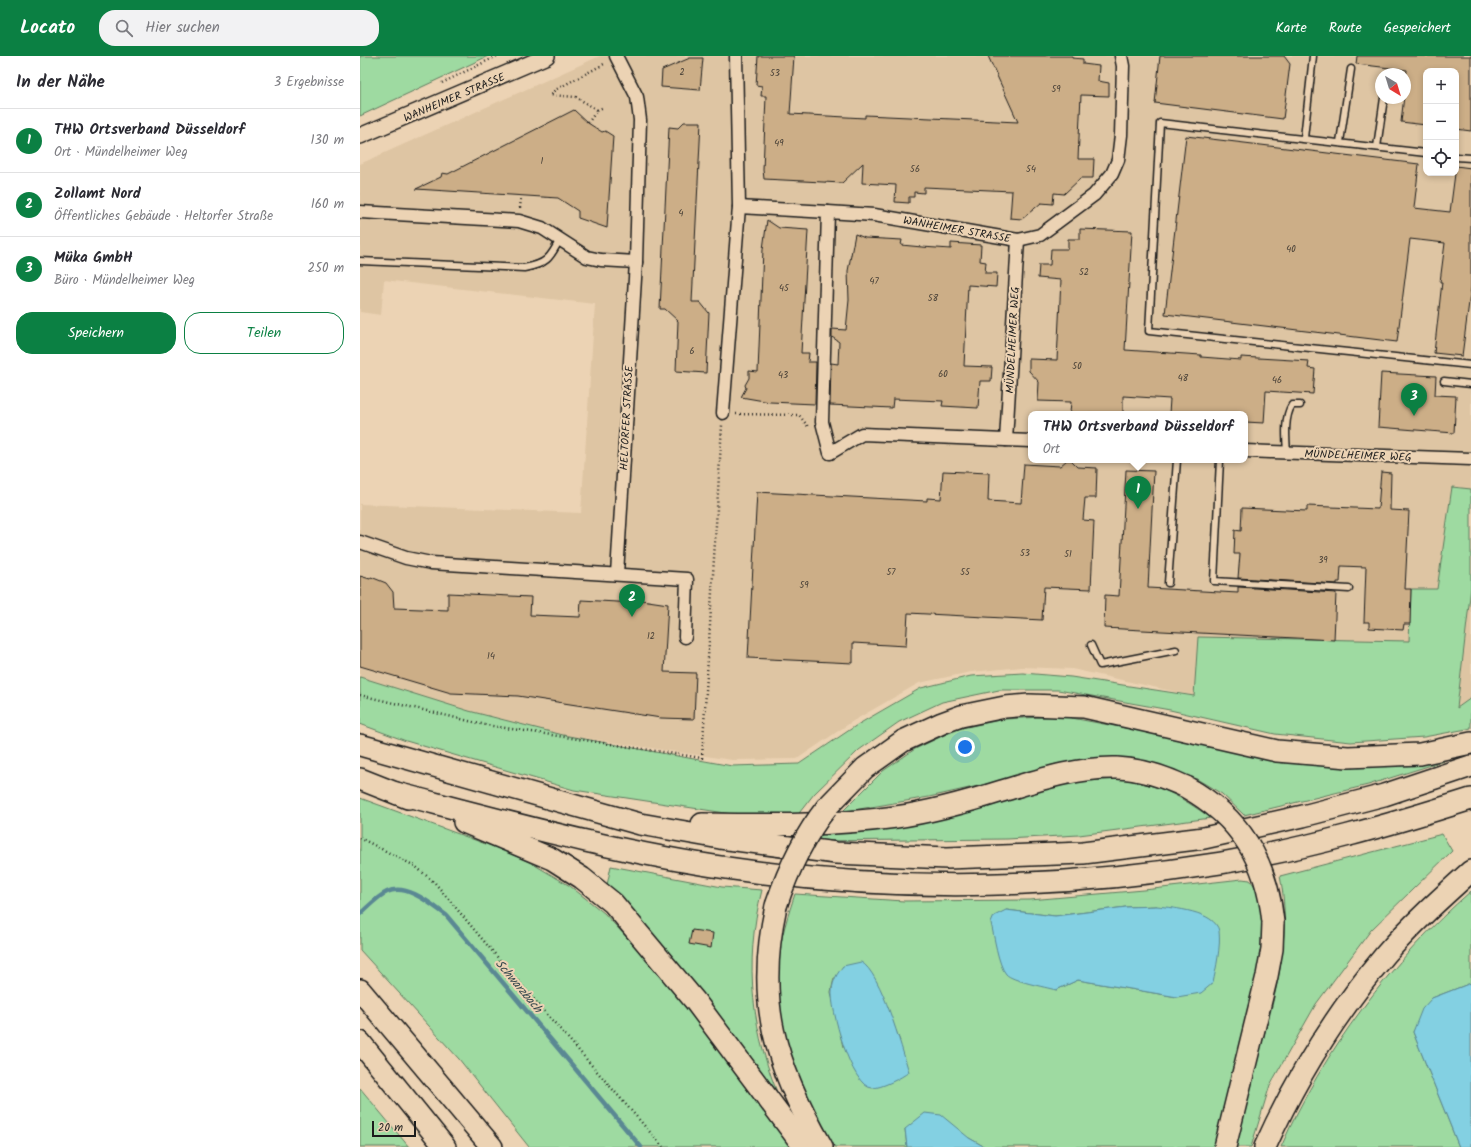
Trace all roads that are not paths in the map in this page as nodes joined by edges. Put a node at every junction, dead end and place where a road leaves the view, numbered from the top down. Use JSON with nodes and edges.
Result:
{"nodes":[{"id":1,"x":547,"y":56,"type":"edge"},
{"id":2,"x":736,"y":56,"type":"edge"},
{"id":3,"x":1121,"y":56,"type":"edge"},
{"id":4,"x":1313,"y":56,"type":"edge"},
{"id":5,"x":616,"y":57,"type":"edge"},
{"id":6,"x":1351,"y":69,"type":"dead end"},
{"id":7,"x":1383,"y":104,"type":"edge"},
{"id":8,"x":360,"y":136,"type":"edge"},
{"id":9,"x":1304,"y":138,"type":"junction"},
{"id":10,"x":1340,"y":142,"type":"junction"},
{"id":11,"x":1377,"y":147,"type":"junction"},
{"id":12,"x":1423,"y":153,"type":"edge"},
{"id":13,"x":1459,"y":157,"type":"edge"},
{"id":14,"x":1471,"y":158,"type":"edge"},
{"id":15,"x":739,"y":207,"type":"junction"},
{"id":16,"x":360,"y":212,"type":"edge"},
{"id":17,"x":828,"y":212,"type":"junction"},
{"id":18,"x":560,"y":239,"type":"junction"},
{"id":19,"x":1018,"y":240,"type":"junction"},
{"id":20,"x":360,"y":261,"type":"edge"},
{"id":21,"x":636,"y":262,"type":"junction"},
{"id":22,"x":1471,"y":365,"type":"edge"},
{"id":23,"x":1444,"y":381,"type":"dead end"},
{"id":24,"x":1471,"y":384,"type":"edge"},
{"id":25,"x":1300,"y":405,"type":"dead end"},
{"id":26,"x":723,"y":413,"type":"road end"},
{"id":27,"x":1006,"y":440,"type":"junction"},
{"id":28,"x":1028,"y":441,"type":"edge"},
{"id":29,"x":1248,"y":451,"type":"edge"},
{"id":30,"x":1287,"y":452,"type":"junction"},
{"id":31,"x":1471,"y":460,"type":"edge"},
{"id":32,"x":1177,"y":463,"type":"edge"},
{"id":33,"x":1220,"y":463,"type":"edge"},
{"id":34,"x":360,"y":542,"type":"edge"},
{"id":35,"x":617,"y":574,"type":"junction"},
{"id":36,"x":1168,"y":583,"type":"dead end"},
{"id":37,"x":1349,"y":590,"type":"dead end"},
{"id":38,"x":685,"y":637,"type":"dead end"},
{"id":39,"x":1091,"y":645,"type":"dead end"},
{"id":40,"x":1176,"y":650,"type":"dead end"},
{"id":41,"x":1471,"y":744,"type":"edge"},
{"id":42,"x":360,"y":745,"type":"edge"},
{"id":43,"x":1471,"y":766,"type":"edge"},
{"id":44,"x":360,"y":779,"type":"edge"},
{"id":45,"x":396,"y":793,"type":"junction"},
{"id":46,"x":1471,"y":799,"type":"edge"},
{"id":47,"x":640,"y":824,"type":"junction"},
{"id":48,"x":1471,"y":871,"type":"edge"},
{"id":49,"x":360,"y":990,"type":"edge"},
{"id":50,"x":360,"y":1042,"type":"edge"},
{"id":51,"x":445,"y":1147,"type":"edge"},
{"id":52,"x":492,"y":1147,"type":"edge"},
{"id":53,"x":804,"y":1147,"type":"edge"},
{"id":54,"x":822,"y":1147,"type":"edge"},
{"id":55,"x":1225,"y":1147,"type":"edge"},
{"id":56,"x":1265,"y":1147,"type":"edge"}],
"edges":[{"from":1,"to":8,"type":"street","name":"WANHEIMER STRASSE"},
{"from":2,"to":15,"type":"street"},
{"from":3,"to":19,"type":"street","name":"WANHEIMER STRASSE"},
{"from":4,"to":9,"type":"lane"},
{"from":5,"to":21,"type":"street","name":"HELTORFER STRASSE"},
{"from":6,"to":10,"type":"lane"},
{"from":7,"to":11,"type":"lane"},
{"from":9,"to":10,"type":"lane"},
{"from":9,"to":22,"type":"lane"},
{"from":10,"to":11,"type":"lane"},
{"from":11,"to":12,"type":"lane"},
{"from":13,"to":14,"type":"lane"},
{"from":15,"to":17,"type":"street","name":"WANHEIMER STRASSE"},
{"from":15,"to":26,"type":"street"},
{"from":16,"to":18,"type":"street"},
{"from":17,"to":19,"type":"street","name":"WANHEIMER STRASSE"},
{"from":17,"to":27,"type":"street"},
{"from":18,"to":20,"type":"lane"},
{"from":18,"to":21,"type":"street"},
{"from":19,"to":27,"type":"street","name":"MÜNDELHEIMER WEG"},
{"from":21,"to":35,"type":"street","name":"HELTORFER STRASSE"},
{"from":23,"to":24,"type":"lane"},
{"from":25,"to":30,"type":"lane"},
{"from":27,"to":28,"type":"street"},
{"from":29,"to":30,"type":"street","name":"MÜNDELHEIMER WEG"},
{"from":30,"to":31,"type":"street","name":"MÜNDELHEIMER WEG"},
{"from":32,"to":36,"type":"lane"},
{"from":33,"to":37,"type":"lane"},
{"from":34,"to":35,"type":"street"},
{"from":35,"to":38,"type":"street"},
{"from":39,"to":40,"type":"lane"},
{"from":41,"to":54,"type":"highway","bridge":true},
{"from":42,"to":47,"type":"highway"},
{"from":43,"to":47,"type":"highway"},
{"from":44,"to":45,"type":"highway"},
{"from":45,"to":46,"type":"highway"},
{"from":45,"to":53,"type":"highway"},
{"from":47,"to":55,"type":"highway","bridge":true},
{"from":48,"to":56,"type":"highway"},
{"from":49,"to":52,"type":"highway"},
{"from":50,"to":51,"type":"highway"}]}
